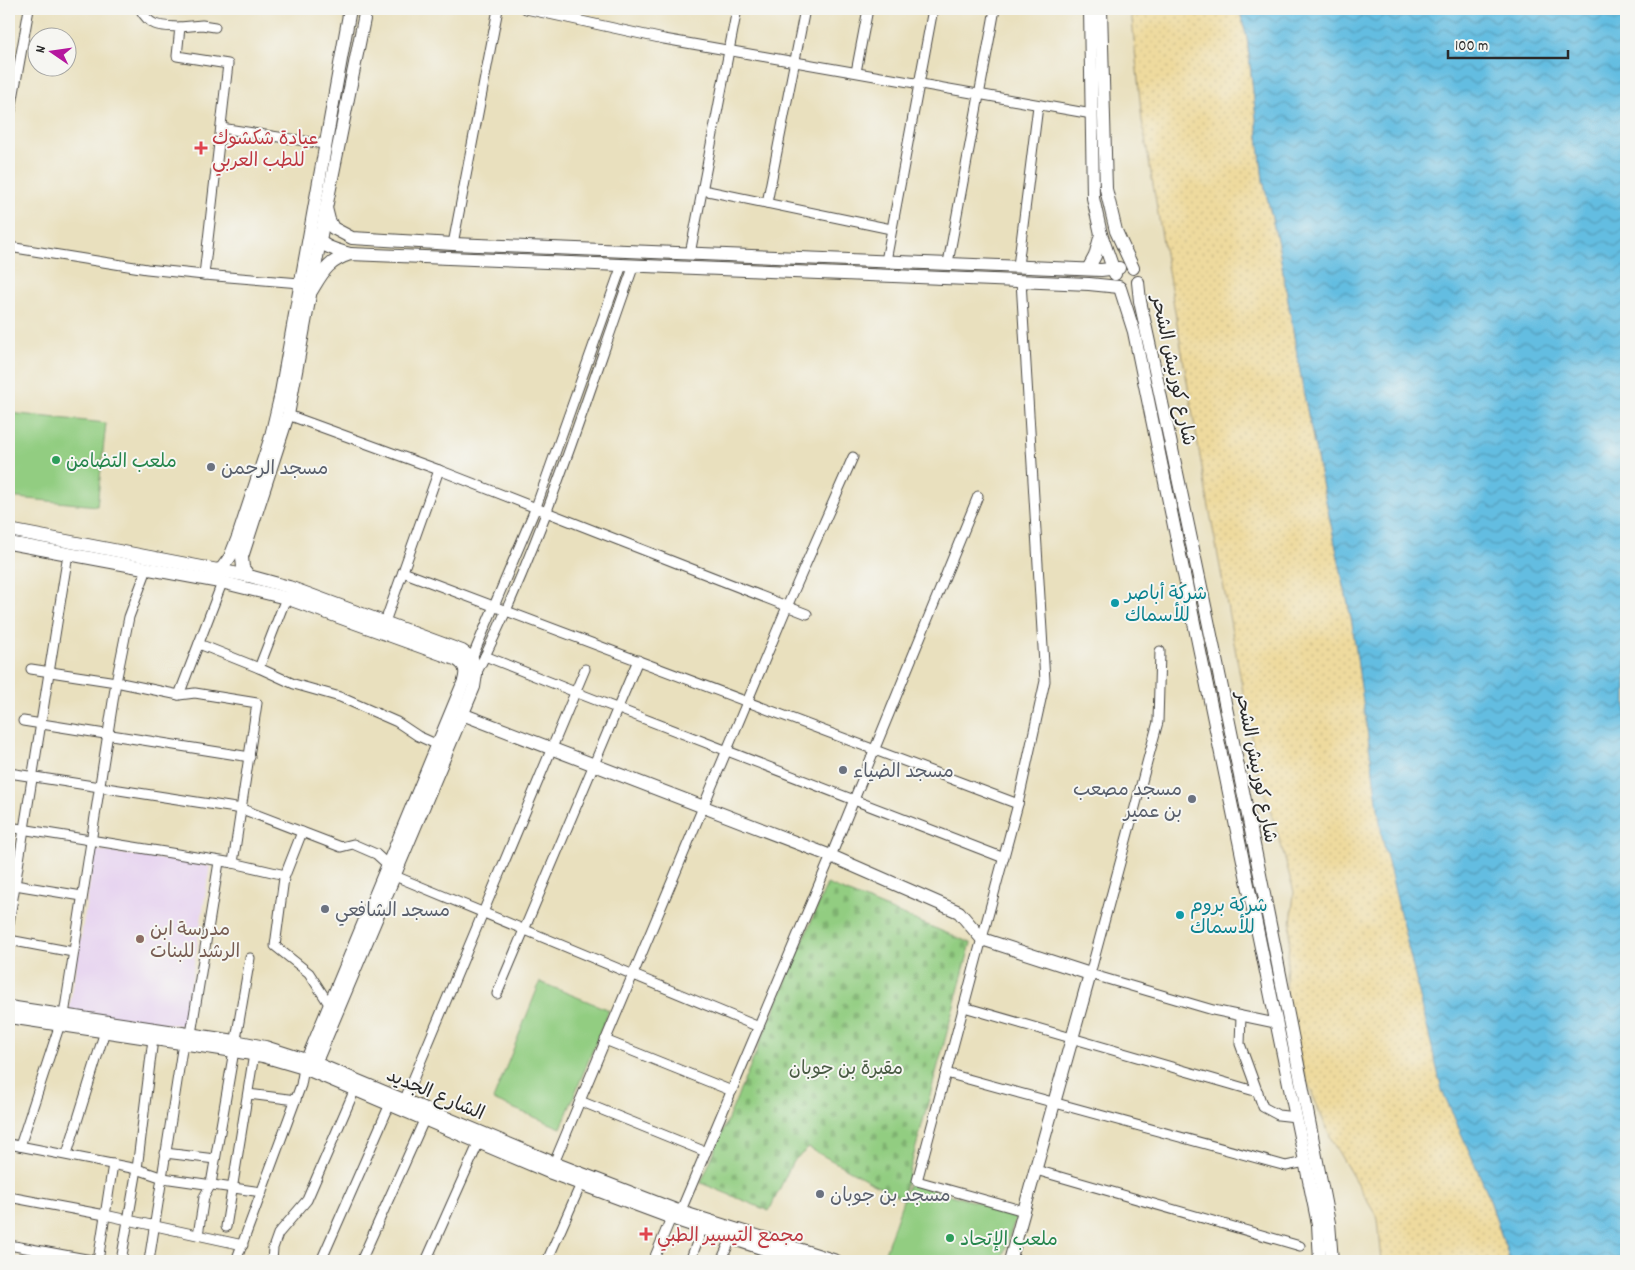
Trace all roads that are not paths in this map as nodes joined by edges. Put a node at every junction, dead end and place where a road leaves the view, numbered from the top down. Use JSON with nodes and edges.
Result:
{"nodes":[{"id":1,"x":29,"y":9,"type":"edge"},
{"id":2,"x":140,"y":9,"type":"edge"},
{"id":3,"x":350,"y":9,"type":"edge"},
{"id":4,"x":366,"y":9,"type":"edge"},
{"id":5,"x":498,"y":9,"type":"edge"},
{"id":6,"x":526,"y":9,"type":"edge"},
{"id":7,"x":737,"y":9,"type":"edge"},
{"id":8,"x":804,"y":9,"type":"edge"},
{"id":9,"x":868,"y":9,"type":"edge"},
{"id":10,"x":933,"y":9,"type":"edge"},
{"id":11,"x":995,"y":9,"type":"edge"},
{"id":12,"x":1096,"y":15,"type":"edge"},
{"id":13,"x":180,"y":27,"type":"junction"},
{"id":14,"x":215,"y":27,"type":"dead end"},
{"id":15,"x":729,"y":49,"type":"junction"},
{"id":16,"x":795,"y":61,"type":"junction"},
{"id":17,"x":338,"y":72,"type":"junction"},
{"id":18,"x":856,"y":72,"type":"junction"},
{"id":19,"x":353,"y":75,"type":"junction"},
{"id":20,"x":918,"y":84,"type":"junction"},
{"id":21,"x":979,"y":95,"type":"junction"},
{"id":22,"x":1038,"y":106,"type":"junction"},
{"id":23,"x":1092,"y":114,"type":"junction"},
{"id":24,"x":9,"y":121,"type":"edge"},
{"id":25,"x":220,"y":128,"type":"junction"},
{"id":26,"x":324,"y":144,"type":"junction"},
{"id":27,"x":703,"y":190,"type":"junction"},
{"id":28,"x":767,"y":203,"type":"junction"},
{"id":29,"x":326,"y":208,"type":"junction"},
{"id":30,"x":310,"y":226,"type":"junction"},
{"id":31,"x":892,"y":229,"type":"junction"},
{"id":32,"x":1101,"y":234,"type":"junction"},
{"id":33,"x":352,"y":238,"type":"junction"},
{"id":34,"x":320,"y":243,"type":"junction"},
{"id":35,"x":453,"y":244,"type":"junction"},
{"id":36,"x":482,"y":245,"type":"junction"},
{"id":37,"x":9,"y":247,"type":"edge"},
{"id":38,"x":305,"y":254,"type":"junction"},
{"id":39,"x":350,"y":254,"type":"junction"},
{"id":40,"x":690,"y":254,"type":"junction"},
{"id":41,"x":481,"y":259,"type":"junction"},
{"id":42,"x":886,"y":261,"type":"junction"},
{"id":43,"x":948,"y":263,"type":"junction"},
{"id":44,"x":628,"y":265,"type":"junction"},
{"id":45,"x":1018,"y":266,"type":"junction"},
{"id":46,"x":1133,"y":268,"type":"junction"},
{"id":47,"x":1088,"y":269,"type":"junction"},
{"id":48,"x":1116,"y":271,"type":"junction"},
{"id":49,"x":204,"y":275,"type":"junction"},
{"id":50,"x":1021,"y":281,"type":"junction"},
{"id":51,"x":1138,"y":282,"type":"junction"},
{"id":52,"x":300,"y":283,"type":"junction"},
{"id":53,"x":1120,"y":288,"type":"junction"},
{"id":54,"x":312,"y":290,"type":"junction"},
{"id":55,"x":288,"y":415,"type":"junction"},
{"id":56,"x":853,"y":457,"type":"dead end"},
{"id":57,"x":439,"y":470,"type":"junction"},
{"id":58,"x":978,"y":496,"type":"dead end"},
{"id":59,"x":536,"y":507,"type":"junction"},
{"id":60,"x":546,"y":511,"type":"junction"},
{"id":61,"x":248,"y":524,"type":"junction"},
{"id":62,"x":9,"y":530,"type":"edge"},
{"id":63,"x":9,"y":543,"type":"edge"},
{"id":64,"x":68,"y":554,"type":"junction"},
{"id":65,"x":1198,"y":568,"type":"junction"},
{"id":66,"x":147,"y":569,"type":"junction"},
{"id":67,"x":403,"y":572,"type":"junction"},
{"id":68,"x":211,"y":573,"type":"junction"},
{"id":69,"x":1184,"y":573,"type":"junction"},
{"id":70,"x":249,"y":576,"type":"junction"},
{"id":71,"x":222,"y":583,"type":"junction"},
{"id":72,"x":286,"y":598,"type":"junction"},
{"id":73,"x":495,"y":606,"type":"junction"},
{"id":74,"x":788,"y":606,"type":"junction"},
{"id":75,"x":506,"y":610,"type":"junction"},
{"id":76,"x":807,"y":614,"type":"dead end"},
{"id":77,"x":385,"y":622,"type":"junction"},
{"id":78,"x":199,"y":644,"type":"junction"},
{"id":79,"x":1160,"y":650,"type":"dead end"},
{"id":80,"x":478,"y":657,"type":"junction"},
{"id":81,"x":638,"y":660,"type":"junction"},
{"id":82,"x":31,"y":668,"type":"dead end"},
{"id":83,"x":258,"y":668,"type":"junction"},
{"id":84,"x":585,"y":669,"type":"dead end"},
{"id":85,"x":50,"y":672,"type":"junction"},
{"id":86,"x":116,"y":682,"type":"junction"},
{"id":87,"x":575,"y":692,"type":"junction"},
{"id":88,"x":179,"y":694,"type":"junction"},
{"id":89,"x":748,"y":701,"type":"junction"},
{"id":90,"x":618,"y":709,"type":"junction"},
{"id":91,"x":462,"y":714,"type":"junction"},
{"id":92,"x":23,"y":721,"type":"dead end"},
{"id":93,"x":42,"y":724,"type":"junction"},
{"id":94,"x":107,"y":734,"type":"junction"},
{"id":95,"x":438,"y":745,"type":"junction"},
{"id":96,"x":552,"y":748,"type":"junction"},
{"id":97,"x":875,"y":750,"type":"junction"},
{"id":98,"x":726,"y":751,"type":"junction"},
{"id":99,"x":250,"y":757,"type":"junction"},
{"id":100,"x":594,"y":764,"type":"junction"},
{"id":101,"x":9,"y":772,"type":"edge"},
{"id":102,"x":33,"y":776,"type":"junction"},
{"id":103,"x":99,"y":787,"type":"junction"},
{"id":104,"x":854,"y":800,"type":"junction"},
{"id":105,"x":1018,"y":804,"type":"junction"},
{"id":106,"x":703,"y":807,"type":"junction"},
{"id":107,"x":242,"y":809,"type":"junction"},
{"id":108,"x":9,"y":827,"type":"edge"},
{"id":109,"x":25,"y":830,"type":"junction"},
{"id":110,"x":302,"y":832,"type":"junction"},
{"id":111,"x":90,"y":841,"type":"junction"},
{"id":112,"x":831,"y":856,"type":"junction"},
{"id":113,"x":1004,"y":858,"type":"junction"},
{"id":114,"x":219,"y":862,"type":"junction"},
{"id":115,"x":233,"y":863,"type":"junction"},
{"id":116,"x":388,"y":865,"type":"junction"},
{"id":117,"x":285,"y":875,"type":"junction"},
{"id":118,"x":395,"y":876,"type":"junction"},
{"id":119,"x":1262,"y":880,"type":"junction"},
{"id":120,"x":1248,"y":883,"type":"junction"},
{"id":121,"x":12,"y":884,"type":"edge"},
{"id":122,"x":82,"y":896,"type":"junction"},
{"id":123,"x":482,"y":912,"type":"junction"},
{"id":124,"x":9,"y":923,"type":"edge"},
{"id":125,"x":524,"y":930,"type":"junction"},
{"id":126,"x":982,"y":938,"type":"junction"},
{"id":127,"x":9,"y":940,"type":"edge"},
{"id":128,"x":73,"y":952,"type":"junction"},
{"id":129,"x":250,"y":958,"type":"dead end"},
{"id":130,"x":1090,"y":974,"type":"junction"},
{"id":131,"x":633,"y":975,"type":"junction"},
{"id":132,"x":497,"y":994,"type":"dead end"},
{"id":133,"x":329,"y":1004,"type":"junction"},
{"id":134,"x":964,"y":1007,"type":"junction"},
{"id":135,"x":9,"y":1016,"type":"edge"},
{"id":136,"x":1241,"y":1016,"type":"junction"},
{"id":137,"x":62,"y":1020,"type":"junction"},
{"id":138,"x":1275,"y":1023,"type":"junction"},
{"id":139,"x":759,"y":1027,"type":"junction"},
{"id":140,"x":105,"y":1031,"type":"junction"},
{"id":141,"x":154,"y":1038,"type":"junction"},
{"id":142,"x":187,"y":1038,"type":"junction"},
{"id":143,"x":1073,"y":1038,"type":"junction"},
{"id":144,"x":605,"y":1040,"type":"junction"},
{"id":145,"x":235,"y":1046,"type":"junction"},
{"id":146,"x":254,"y":1054,"type":"junction"},
{"id":147,"x":309,"y":1066,"type":"junction"},
{"id":148,"x":946,"y":1073,"type":"junction"},
{"id":149,"x":355,"y":1089,"type":"junction"},
{"id":150,"x":732,"y":1091,"type":"junction"},
{"id":151,"x":1258,"y":1092,"type":"junction"},
{"id":152,"x":248,"y":1094,"type":"junction"},
{"id":153,"x":296,"y":1100,"type":"junction"},
{"id":154,"x":580,"y":1101,"type":"junction"},
{"id":155,"x":1054,"y":1102,"type":"junction"},
{"id":156,"x":399,"y":1104,"type":"junction"},
{"id":157,"x":1296,"y":1117,"type":"junction"},
{"id":158,"x":424,"y":1118,"type":"junction"},
{"id":159,"x":479,"y":1142,"type":"junction"},
{"id":160,"x":9,"y":1144,"type":"edge"},
{"id":161,"x":20,"y":1146,"type":"junction"},
{"id":162,"x":706,"y":1152,"type":"junction"},
{"id":163,"x":165,"y":1153,"type":"junction"},
{"id":164,"x":67,"y":1154,"type":"junction"},
{"id":165,"x":215,"y":1159,"type":"junction"},
{"id":166,"x":1305,"y":1162,"type":"junction"},
{"id":167,"x":554,"y":1163,"type":"junction"},
{"id":168,"x":113,"y":1164,"type":"junction"},
{"id":169,"x":137,"y":1169,"type":"junction"},
{"id":170,"x":1036,"y":1170,"type":"junction"},
{"id":171,"x":163,"y":1178,"type":"junction"},
{"id":172,"x":211,"y":1184,"type":"junction"},
{"id":173,"x":580,"y":1184,"type":"junction"},
{"id":174,"x":233,"y":1188,"type":"junction"},
{"id":175,"x":262,"y":1192,"type":"junction"},
{"id":176,"x":9,"y":1197,"type":"edge"},
{"id":177,"x":1024,"y":1211,"type":"junction"},
{"id":178,"x":105,"y":1215,"type":"junction"},
{"id":179,"x":676,"y":1217,"type":"junction"},
{"id":180,"x":128,"y":1220,"type":"junction"},
{"id":181,"x":154,"y":1226,"type":"junction"},
{"id":182,"x":226,"y":1227,"type":"dead end"},
{"id":183,"x":702,"y":1229,"type":"junction"},
{"id":184,"x":198,"y":1235,"type":"junction"},
{"id":185,"x":731,"y":1239,"type":"junction"},
{"id":186,"x":243,"y":1244,"type":"junction"},
{"id":187,"x":9,"y":1245,"type":"edge"},
{"id":188,"x":1300,"y":1246,"type":"dead end"},
{"id":189,"x":97,"y":1261,"type":"edge"},
{"id":190,"x":121,"y":1261,"type":"edge"},
{"id":191,"x":149,"y":1261,"type":"edge"},
{"id":192,"x":237,"y":1261,"type":"edge"},
{"id":193,"x":272,"y":1261,"type":"edge"},
{"id":194,"x":320,"y":1261,"type":"edge"},
{"id":195,"x":361,"y":1261,"type":"edge"},
{"id":196,"x":426,"y":1261,"type":"edge"},
{"id":197,"x":547,"y":1261,"type":"edge"},
{"id":198,"x":653,"y":1261,"type":"edge"},
{"id":199,"x":690,"y":1261,"type":"edge"},
{"id":200,"x":721,"y":1261,"type":"edge"},
{"id":201,"x":800,"y":1261,"type":"edge"},
{"id":202,"x":836,"y":1261,"type":"edge"},
{"id":203,"x":1010,"y":1261,"type":"edge"},
{"id":204,"x":1320,"y":1261,"type":"edge"},
{"id":205,"x":1332,"y":1261,"type":"edge"}],
"edges":[{"from":1,"to":24,"type":"street"},
{"from":2,"to":13,"type":"street"},
{"from":3,"to":17,"type":"street"},
{"from":4,"to":19,"type":"street"},
{"from":5,"to":35,"type":"street"},
{"from":6,"to":15,"type":"street"},
{"from":7,"to":15,"type":"street"},
{"from":8,"to":16,"type":"street"},
{"from":9,"to":18,"type":"street"},
{"from":10,"to":20,"type":"street"},
{"from":11,"to":21,"type":"street"},
{"from":12,"to":23,"type":"street"},
{"from":12,"to":46,"type":"street"},
{"from":13,"to":14,"type":"street"},
{"from":13,"to":25,"type":"street"},
{"from":15,"to":16,"type":"street"},
{"from":15,"to":27,"type":"street"},
{"from":16,"to":18,"type":"street"},
{"from":16,"to":28,"type":"street"},
{"from":17,"to":19,"type":"street"},
{"from":17,"to":26,"type":"street"},
{"from":18,"to":20,"type":"street"},
{"from":19,"to":29,"type":"street"},
{"from":20,"to":21,"type":"street"},
{"from":20,"to":31,"type":"street"},
{"from":21,"to":22,"type":"street"},
{"from":21,"to":43,"type":"street"},
{"from":22,"to":23,"type":"street"},
{"from":22,"to":45,"type":"street"},
{"from":23,"to":32,"type":"street"},
{"from":25,"to":26,"type":"street"},
{"from":25,"to":49,"type":"street"},
{"from":26,"to":30,"type":"street"},
{"from":27,"to":28,"type":"street"},
{"from":27,"to":40,"type":"street"},
{"from":28,"to":31,"type":"street"},
{"from":29,"to":33,"type":"street"},
{"from":29,"to":34,"type":"street"},
{"from":30,"to":34,"type":"street"},
{"from":30,"to":38,"type":"street"},
{"from":31,"to":42,"type":"street"},
{"from":32,"to":47,"type":"street"},
{"from":32,"to":48,"type":"street"},
{"from":33,"to":34,"type":"street"},
{"from":33,"to":35,"type":"street"},
{"from":34,"to":38,"type":"street"},
{"from":34,"to":39,"type":"street"},
{"from":34,"to":54,"type":"street"},
{"from":35,"to":36,"type":"street"},
{"from":36,"to":40,"type":"street"},
{"from":36,"to":41,"type":"street"},
{"from":37,"to":49,"type":"street"},
{"from":38,"to":52,"type":"street"},
{"from":39,"to":41,"type":"street"},
{"from":39,"to":54,"type":"street"},
{"from":40,"to":42,"type":"street"},
{"from":41,"to":44,"type":"street"},
{"from":42,"to":43,"type":"street"},
{"from":43,"to":45,"type":"street"},
{"from":44,"to":50,"type":"street"},
{"from":44,"to":59,"type":"street"},
{"from":44,"to":60,"type":"street"},
{"from":45,"to":47,"type":"street"},
{"from":46,"to":48,"type":"street"},
{"from":46,"to":51,"type":"street"},
{"from":47,"to":48,"type":"street"},
{"from":48,"to":53,"type":"street"},
{"from":49,"to":52,"type":"street"},
{"from":50,"to":53,"type":"street"},
{"from":50,"to":105,"type":"street"},
{"from":51,"to":53,"type":"street"},
{"from":51,"to":65,"type":"street","name":"شارع كورنيش الشحر"},
{"from":52,"to":61,"type":"street"},
{"from":53,"to":69,"type":"street","name":"شارع كورنيش الشحر"},
{"from":54,"to":55,"type":"street"},
{"from":55,"to":57,"type":"street"},
{"from":55,"to":61,"type":"street"},
{"from":56,"to":74,"type":"street"},
{"from":57,"to":59,"type":"street"},
{"from":57,"to":67,"type":"street"},
{"from":58,"to":97,"type":"street"},
{"from":59,"to":60,"type":"street"},
{"from":59,"to":73,"type":"street"},
{"from":60,"to":74,"type":"street"},
{"from":60,"to":75,"type":"street"},
{"from":61,"to":68,"type":"street"},
{"from":61,"to":70,"type":"street"},
{"from":62,"to":68,"type":"street"},
{"from":63,"to":64,"type":"street"},
{"from":64,"to":66,"type":"street"},
{"from":64,"to":85,"type":"street"},
{"from":65,"to":69,"type":"street"},
{"from":65,"to":119,"type":"street","name":"شارع كورنيش الشحر"},
{"from":66,"to":68,"type":"street"},
{"from":66,"to":86,"type":"street"},
{"from":67,"to":73,"type":"street"},
{"from":67,"to":77,"type":"street"},
{"from":68,"to":70,"type":"street"},
{"from":68,"to":71,"type":"street"},
{"from":69,"to":120,"type":"street","name":"شارع كورنيش الشحر"},
{"from":70,"to":77,"type":"street"},
{"from":71,"to":72,"type":"street"},
{"from":71,"to":78,"type":"street"},
{"from":72,"to":83,"type":"street"},
{"from":72,"to":95,"type":"street"},
{"from":73,"to":75,"type":"street"},
{"from":73,"to":80,"type":"street"},
{"from":74,"to":76,"type":"street"},
{"from":74,"to":89,"type":"street"},
{"from":75,"to":80,"type":"street"},
{"from":75,"to":81,"type":"street"},
{"from":77,"to":80,"type":"street"},
{"from":78,"to":83,"type":"street"},
{"from":78,"to":88,"type":"street"},
{"from":79,"to":130,"type":"street"},
{"from":80,"to":87,"type":"street"},
{"from":80,"to":91,"type":"street"},
{"from":81,"to":89,"type":"street"},
{"from":81,"to":90,"type":"street"},
{"from":82,"to":85,"type":"street"},
{"from":83,"to":95,"type":"street"},
{"from":84,"to":87,"type":"street"},
{"from":85,"to":86,"type":"street"},
{"from":85,"to":93,"type":"street"},
{"from":86,"to":88,"type":"street"},
{"from":86,"to":94,"type":"street"},
{"from":87,"to":90,"type":"street"},
{"from":87,"to":96,"type":"street"},
{"from":88,"to":99,"type":"street"},
{"from":89,"to":97,"type":"street"},
{"from":89,"to":98,"type":"street"},
{"from":90,"to":98,"type":"street"},
{"from":90,"to":100,"type":"street"},
{"from":91,"to":96,"type":"street"},
{"from":91,"to":118,"type":"street"},
{"from":92,"to":93,"type":"street"},
{"from":93,"to":94,"type":"street"},
{"from":93,"to":102,"type":"street"},
{"from":94,"to":99,"type":"street"},
{"from":94,"to":103,"type":"street"},
{"from":95,"to":116,"type":"street"},
{"from":96,"to":100,"type":"street"},
{"from":96,"to":123,"type":"street"},
{"from":97,"to":104,"type":"street"},
{"from":97,"to":105,"type":"street"},
{"from":98,"to":104,"type":"street"},
{"from":98,"to":106,"type":"street"},
{"from":99,"to":107,"type":"street"},
{"from":100,"to":106,"type":"street"},
{"from":100,"to":125,"type":"street"},
{"from":101,"to":102,"type":"street"},
{"from":102,"to":103,"type":"street"},
{"from":102,"to":109,"type":"street"},
{"from":103,"to":107,"type":"street"},
{"from":103,"to":111,"type":"street"},
{"from":104,"to":112,"type":"street"},
{"from":104,"to":113,"type":"street"},
{"from":105,"to":113,"type":"street"},
{"from":106,"to":112,"type":"street"},
{"from":106,"to":131,"type":"street"},
{"from":107,"to":110,"type":"street"},
{"from":107,"to":115,"type":"street"},
{"from":108,"to":109,"type":"street"},
{"from":109,"to":111,"type":"street"},
{"from":109,"to":121,"type":"street"},
{"from":110,"to":116,"type":"street"},
{"from":110,"to":117,"type":"street"},
{"from":111,"to":114,"type":"street"},
{"from":111,"to":122,"type":"street"},
{"from":112,"to":126,"type":"street"},
{"from":112,"to":139,"type":"street"},
{"from":113,"to":126,"type":"street"},
{"from":114,"to":115,"type":"street"},
{"from":114,"to":142,"type":"street"},
{"from":115,"to":117,"type":"street"},
{"from":116,"to":133,"type":"street"},
{"from":117,"to":133,"type":"street"},
{"from":118,"to":123,"type":"street"},
{"from":118,"to":147,"type":"street"},
{"from":119,"to":120,"type":"street"},
{"from":119,"to":205,"type":"street","name":"شارع كورنيش الشحر"},
{"from":120,"to":138,"type":"street","name":"شارع كورنيش الشحر"},
{"from":121,"to":122,"type":"street"},
{"from":121,"to":124,"type":"street"},
{"from":122,"to":128,"type":"street"},
{"from":123,"to":125,"type":"street"},
{"from":123,"to":156,"type":"street"},
{"from":125,"to":131,"type":"street"},
{"from":125,"to":132,"type":"street"},
{"from":126,"to":130,"type":"street"},
{"from":126,"to":134,"type":"street"},
{"from":127,"to":128,"type":"street"},
{"from":128,"to":137,"type":"street"},
{"from":129,"to":145,"type":"street"},
{"from":130,"to":136,"type":"street"},
{"from":130,"to":143,"type":"street"},
{"from":131,"to":139,"type":"street"},
{"from":131,"to":144,"type":"street"},
{"from":133,"to":147,"type":"street"},
{"from":134,"to":143,"type":"street"},
{"from":134,"to":148,"type":"street"},
{"from":135,"to":137,"type":"street","name":"الشارع الجديد"},
{"from":136,"to":138,"type":"street"},
{"from":136,"to":151,"type":"street"},
{"from":137,"to":140,"type":"street","name":"الشارع الجديد"},
{"from":137,"to":142,"type":"street","name":"الشارع الجديد"},
{"from":137,"to":161,"type":"street"},
{"from":138,"to":157,"type":"street","name":"شارع كورنيش الشحر"},
{"from":139,"to":150,"type":"street"},
{"from":140,"to":141,"type":"street","name":"الشارع الجديد"},
{"from":140,"to":164,"type":"street"},
{"from":141,"to":142,"type":"street","name":"الشارع الجديد"},
{"from":141,"to":169,"type":"street"},
{"from":142,"to":145,"type":"street","name":"الشارع الجديد"},
{"from":142,"to":163,"type":"street"},
{"from":143,"to":151,"type":"street"},
{"from":143,"to":155,"type":"street"},
{"from":144,"to":150,"type":"street"},
{"from":144,"to":154,"type":"street"},
{"from":145,"to":146,"type":"street","name":"الشارع الجديد"},
{"from":145,"to":147,"type":"street","name":"الشارع الجديد"},
{"from":145,"to":165,"type":"street"},
{"from":146,"to":147,"type":"street","name":"الشارع الجديد"},
{"from":146,"to":152,"type":"street"},
{"from":147,"to":149,"type":"street","name":"الشارع الجديد"},
{"from":147,"to":153,"type":"street"},
{"from":147,"to":156,"type":"street","name":"الشارع الجديد"},
{"from":148,"to":155,"type":"street"},
{"from":148,"to":177,"type":"street"},
{"from":149,"to":156,"type":"street","name":"الشارع الجديد"},
{"from":149,"to":193,"type":"street"},
{"from":150,"to":162,"type":"street"},
{"from":151,"to":157,"type":"street"},
{"from":152,"to":153,"type":"street"},
{"from":152,"to":174,"type":"street"},
{"from":153,"to":175,"type":"street"},
{"from":154,"to":162,"type":"street"},
{"from":154,"to":167,"type":"street"},
{"from":155,"to":166,"type":"street"},
{"from":155,"to":170,"type":"street"},
{"from":156,"to":158,"type":"street","name":"الشارع الجديد"},
{"from":156,"to":167,"type":"street","name":"الشارع الجديد"},
{"from":156,"to":194,"type":"street"},
{"from":157,"to":166,"type":"street","name":"شارع كورنيش الشحر"},
{"from":158,"to":159,"type":"street","name":"الشارع الجديد"},
{"from":158,"to":195,"type":"street"},
{"from":159,"to":173,"type":"street","name":"الشارع الجديد"},
{"from":159,"to":196,"type":"street"},
{"from":160,"to":161,"type":"street"},
{"from":161,"to":164,"type":"street"},
{"from":162,"to":179,"type":"street"},
{"from":163,"to":165,"type":"street"},
{"from":163,"to":171,"type":"street"},
{"from":164,"to":168,"type":"street"},
{"from":165,"to":172,"type":"street"},
{"from":166,"to":204,"type":"street","name":"شارع كورنيش الشحر"},
{"from":167,"to":179,"type":"street","name":"الشارع الجديد"},
{"from":168,"to":169,"type":"street"},
{"from":168,"to":178,"type":"street"},
{"from":169,"to":171,"type":"street"},
{"from":169,"to":180,"type":"street"},
{"from":170,"to":177,"type":"street"},
{"from":170,"to":188,"type":"street"},
{"from":171,"to":172,"type":"street"},
{"from":171,"to":181,"type":"street"},
{"from":172,"to":174,"type":"street"},
{"from":172,"to":184,"type":"street"},
{"from":173,"to":179,"type":"street","name":"الشارع الجديد"},
{"from":173,"to":197,"type":"street"},
{"from":174,"to":175,"type":"street"},
{"from":174,"to":182,"type":"street"},
{"from":175,"to":186,"type":"street"},
{"from":176,"to":178,"type":"street"},
{"from":177,"to":203,"type":"street"},
{"from":178,"to":180,"type":"street"},
{"from":178,"to":189,"type":"street"},
{"from":179,"to":183,"type":"street","name":"الشارع الجديد"},
{"from":179,"to":198,"type":"street"},
{"from":179,"to":202,"type":"street","name":"الشارع الجديد"},
{"from":180,"to":181,"type":"street"},
{"from":180,"to":190,"type":"street"},
{"from":181,"to":184,"type":"street"},
{"from":181,"to":191,"type":"street"},
{"from":183,"to":185,"type":"street","name":"الشارع الجديد"},
{"from":183,"to":199,"type":"street"},
{"from":184,"to":186,"type":"street"},
{"from":185,"to":200,"type":"street"},
{"from":185,"to":201,"type":"street","name":"الشارع الجديد"},
{"from":186,"to":192,"type":"street"},
{"from":187,"to":189,"type":"street"}]}
